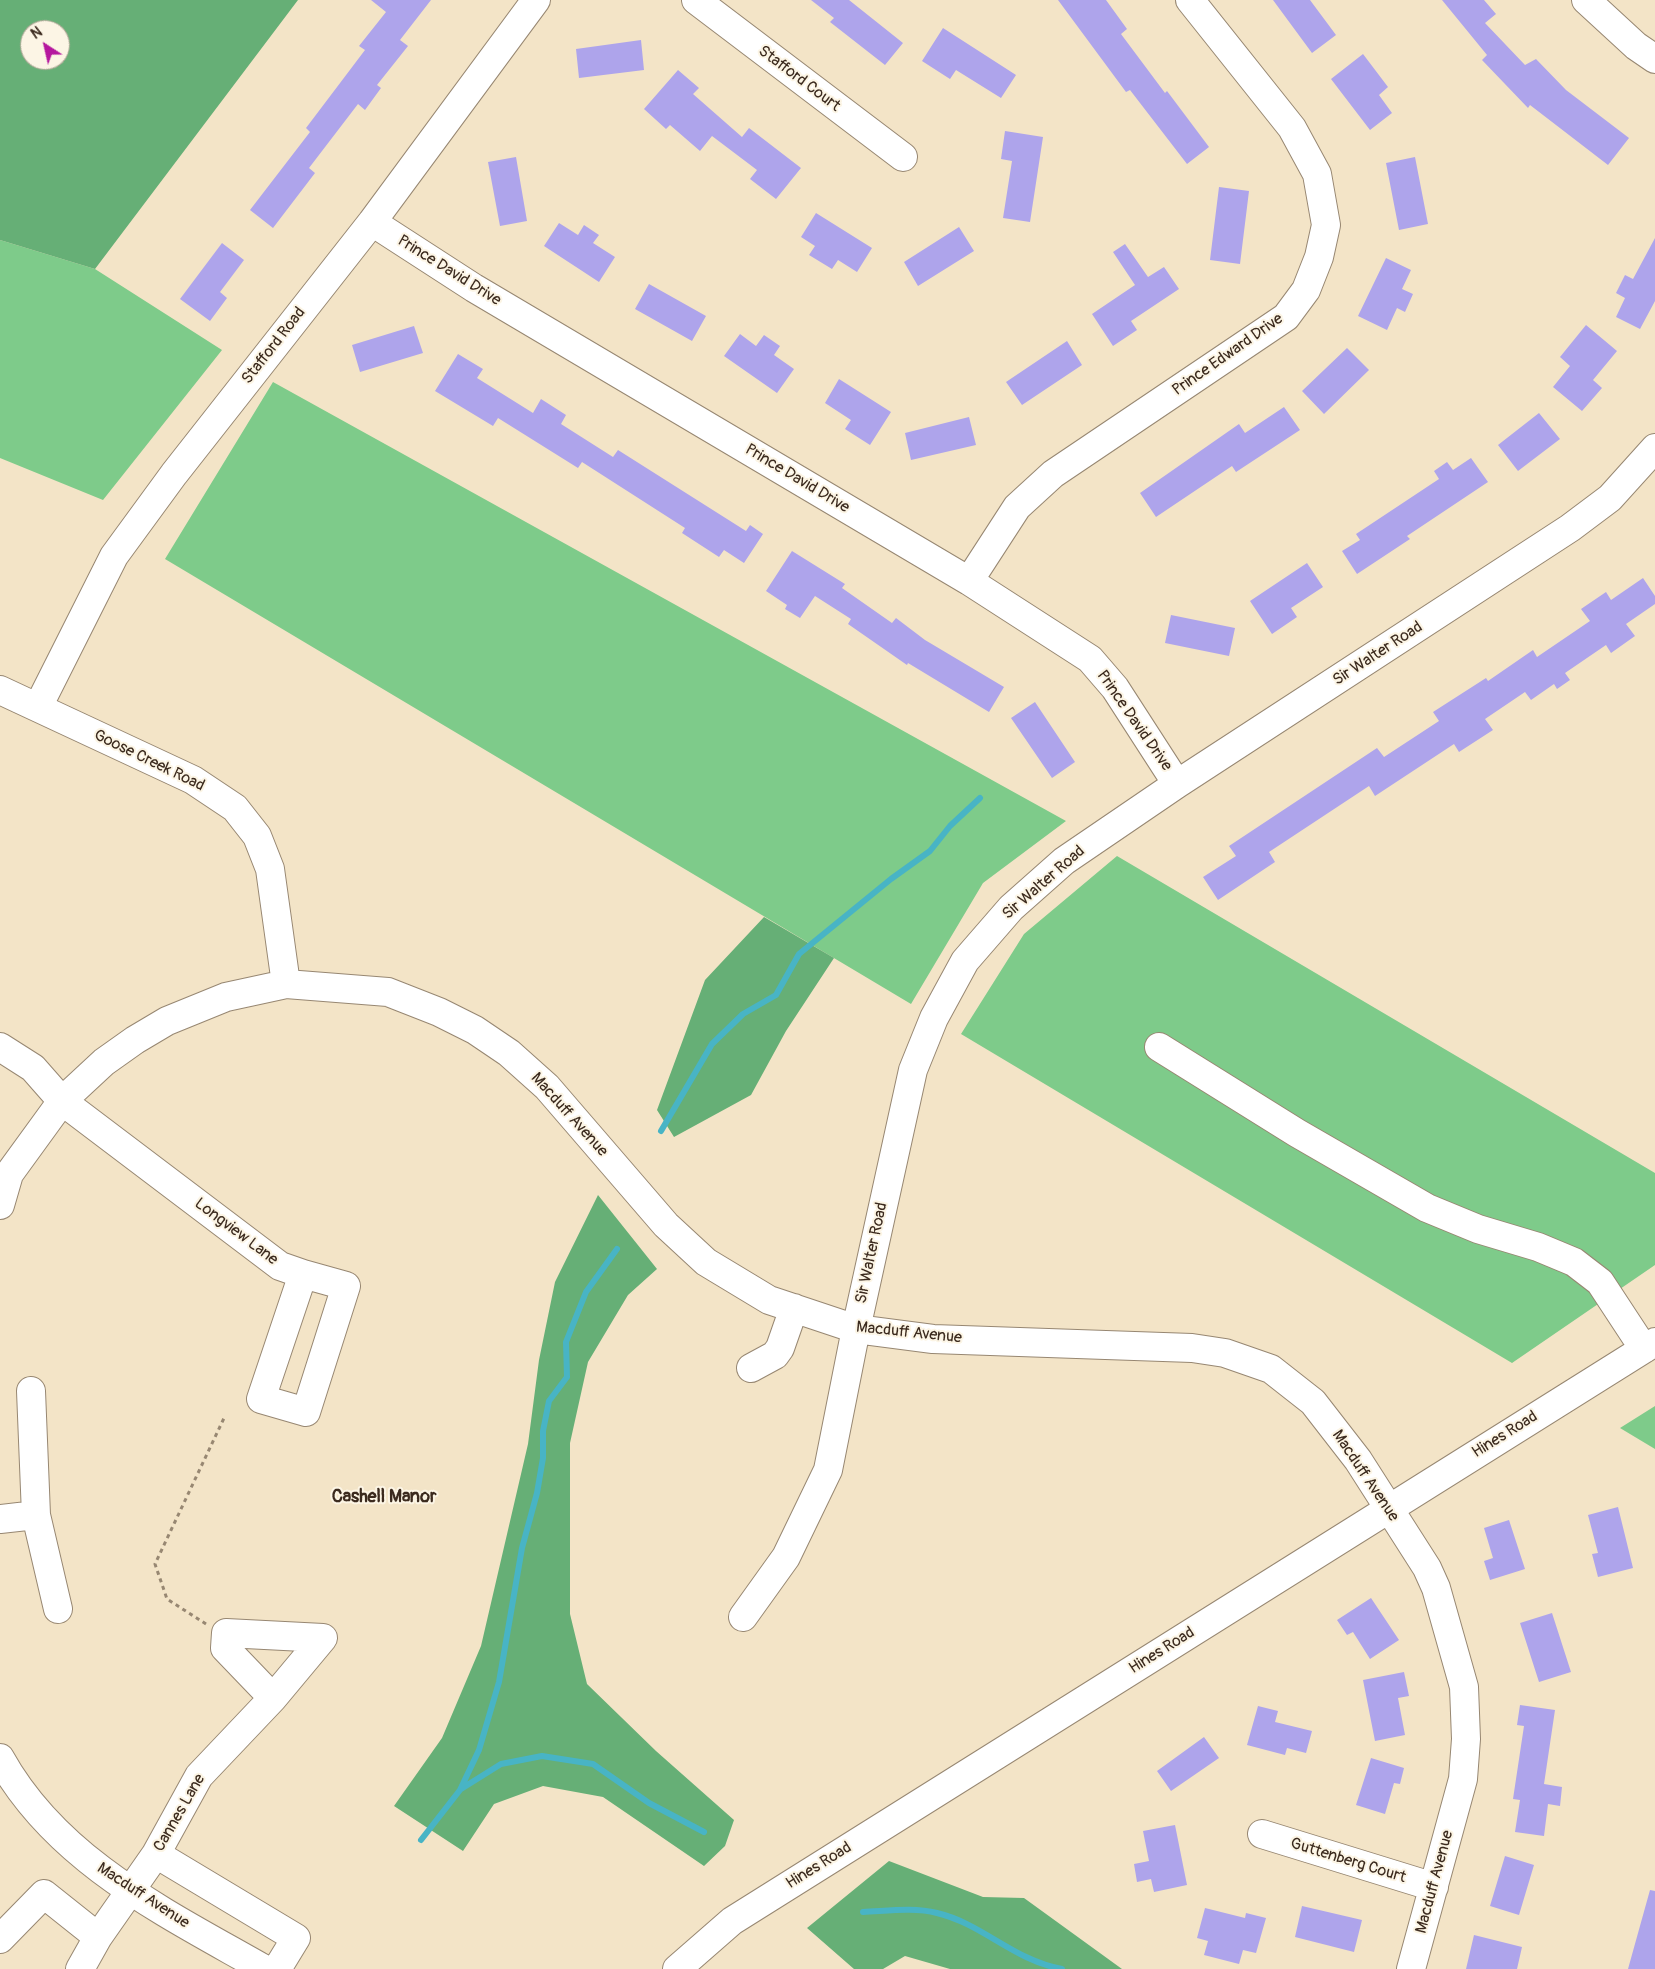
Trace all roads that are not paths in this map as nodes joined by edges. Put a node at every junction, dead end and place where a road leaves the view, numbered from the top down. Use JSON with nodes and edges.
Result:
{"nodes":[{"id":1,"x":536,"y":0,"type":"edge"},
{"id":2,"x":696,"y":0,"type":"edge"},
{"id":3,"x":1190,"y":0,"type":"edge"},
{"id":4,"x":1586,"y":0,"type":"edge"},
{"id":5,"x":1655,"y":59,"type":"edge"},
{"id":6,"x":903,"y":157,"type":"dead end"},
{"id":7,"x":372,"y":222,"type":"junction"},
{"id":8,"x":1655,"y":448,"type":"edge"},
{"id":9,"x":969,"y":581,"type":"junction"},
{"id":10,"x":0,"y":690,"type":"edge"},
{"id":11,"x":38,"y":708,"type":"junction"},
{"id":12,"x":1177,"y":784,"type":"junction"},
{"id":13,"x":286,"y":984,"type":"junction"},
{"id":14,"x":0,"y":1047,"type":"edge"},
{"id":15,"x":1159,"y":1047,"type":"dead end"},
{"id":16,"x":62,"y":1101,"type":"junction"},
{"id":17,"x":0,"y":1205,"type":"edge"},
{"id":18,"x":303,"y":1274,"type":"junction"},
{"id":19,"x":794,"y":1308,"type":"junction"},
{"id":20,"x":856,"y":1329,"type":"junction"},
{"id":21,"x":1650,"y":1346,"type":"edge"},
{"id":22,"x":751,"y":1368,"type":"dead end"},
{"id":23,"x":31,"y":1391,"type":"dead end"},
{"id":24,"x":1387,"y":1508,"type":"junction"},
{"id":25,"x":36,"y":1515,"type":"junction"},
{"id":26,"x":0,"y":1519,"type":"edge"},
{"id":27,"x":58,"y":1609,"type":"dead end"},
{"id":28,"x":743,"y":1617,"type":"dead end"},
{"id":29,"x":273,"y":1698,"type":"dead end"},
{"id":30,"x":0,"y":1758,"type":"edge"},
{"id":31,"x":1262,"y":1834,"type":"dead end"},
{"id":32,"x":156,"y":1854,"type":"junction"},
{"id":33,"x":1434,"y":1887,"type":"junction"},
{"id":34,"x":131,"y":1892,"type":"junction"},
{"id":35,"x":98,"y":1937,"type":"junction"},
{"id":36,"x":0,"y":1940,"type":"edge"},
{"id":37,"x":80,"y":1969,"type":"edge"},
{"id":38,"x":264,"y":1969,"type":"edge"},
{"id":39,"x":278,"y":1969,"type":"edge"},
{"id":40,"x":677,"y":1969,"type":"edge"},
{"id":41,"x":1412,"y":1969,"type":"edge"}],
"edges":[{"from":1,"to":7,"type":"street","name":"Stafford Road"},
{"from":2,"to":6,"type":"street","name":"Stafford Court"},
{"from":3,"to":9,"type":"street","name":"Prince Edward Drive"},
{"from":4,"to":5,"type":"street"},
{"from":7,"to":9,"type":"street","name":"Prince David Drive"},
{"from":7,"to":11,"type":"street","name":"Stafford Road"},
{"from":8,"to":12,"type":"street","name":"Sir Walter Road"},
{"from":9,"to":12,"type":"street","name":"Prince David Drive"},
{"from":10,"to":11,"type":"street","name":"Goose Creek Road"},
{"from":11,"to":13,"type":"street","name":"Goose Creek Road"},
{"from":12,"to":20,"type":"street","name":"Sir Walter Road"},
{"from":13,"to":16,"type":"street","name":"Macduff Avenue"},
{"from":13,"to":19,"type":"street","name":"Macduff Avenue"},
{"from":14,"to":16,"type":"street","name":"Longview Lane"},
{"from":15,"to":21,"type":"street"},
{"from":16,"to":17,"type":"street","name":"Macduff Avenue"},
{"from":16,"to":18,"type":"street","name":"Longview Lane"},
{"from":18,"to":18,"type":"street","name":"Longview Lane"},
{"from":19,"to":20,"type":"street","name":"Macduff Avenue"},
{"from":19,"to":22,"type":"street"},
{"from":20,"to":24,"type":"street","name":"Macduff Avenue"},
{"from":20,"to":28,"type":"street","name":"Sir Walter Road"},
{"from":21,"to":24,"type":"street","name":"Hines Road"},
{"from":23,"to":25,"type":"street"},
{"from":24,"to":33,"type":"street","name":"Macduff Avenue"},
{"from":24,"to":40,"type":"street","name":"Hines Road"},
{"from":25,"to":26,"type":"street"},
{"from":25,"to":27,"type":"street"},
{"from":29,"to":32,"type":"street","name":"Cannes Lane"},
{"from":30,"to":34,"type":"street","name":"Macduff Avenue"},
{"from":31,"to":33,"type":"street","name":"Guttenberg Court"},
{"from":32,"to":34,"type":"street","name":"Cannes Lane"},
{"from":32,"to":39,"type":"street"},
{"from":33,"to":41,"type":"street","name":"Macduff Avenue"},
{"from":34,"to":35,"type":"street","name":"Cannes Lane"},
{"from":34,"to":38,"type":"street","name":"Macduff Avenue"},
{"from":35,"to":36,"type":"street"},
{"from":35,"to":37,"type":"street","name":"Cannes Lane"}]}
